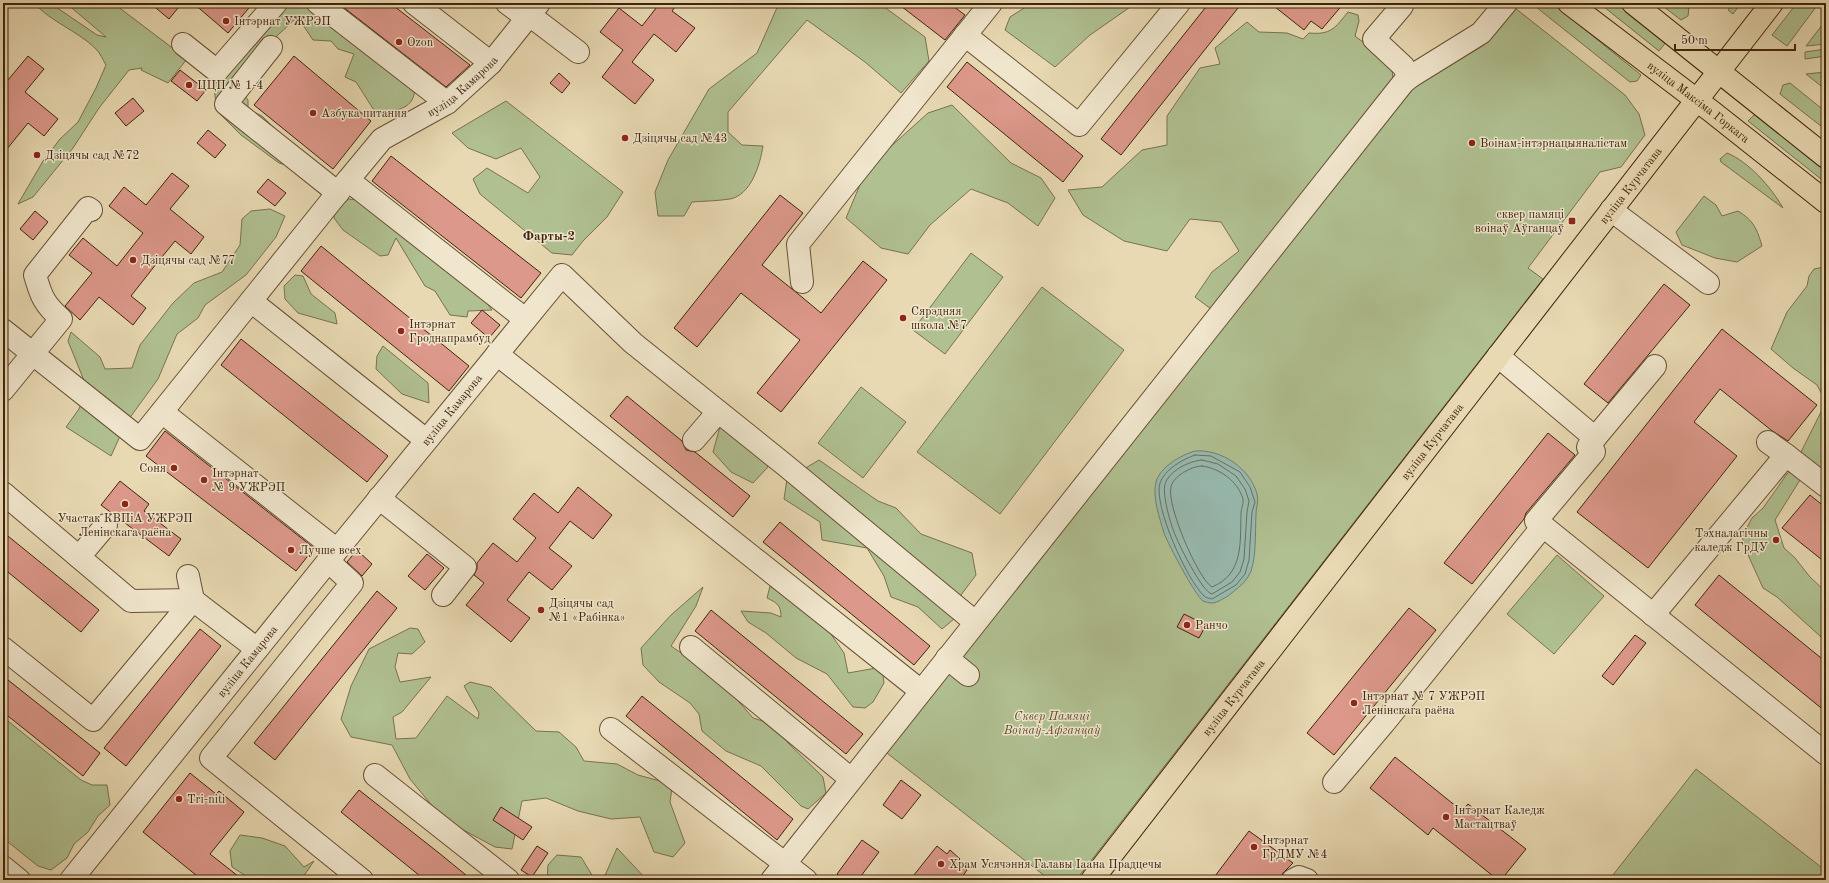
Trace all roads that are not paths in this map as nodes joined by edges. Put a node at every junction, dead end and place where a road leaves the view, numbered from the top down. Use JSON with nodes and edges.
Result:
{"nodes":[{"id":1,"x":276,"y":3,"type":"edge"},
{"id":2,"x":318,"y":3,"type":"edge"},
{"id":3,"x":414,"y":3,"type":"edge"},
{"id":4,"x":507,"y":3,"type":"edge"},
{"id":5,"x":1179,"y":3,"type":"edge"},
{"id":6,"x":1506,"y":3,"type":"edge"},
{"id":7,"x":1569,"y":3,"type":"edge"},
{"id":8,"x":1633,"y":3,"type":"edge"},
{"id":9,"x":1772,"y":3,"type":"edge"},
{"id":10,"x":982,"y":6,"type":"edge"},
{"id":11,"x":1402,"y":6,"type":"dead end"},
{"id":12,"x":533,"y":10,"type":"edge"},
{"id":13,"x":964,"y":35,"type":"junction"},
{"id":14,"x":183,"y":44,"type":"dead end"},
{"id":15,"x":271,"y":47,"type":"dead end"},
{"id":16,"x":578,"y":52,"type":"dead end"},
{"id":17,"x":491,"y":63,"type":"junction"},
{"id":18,"x":1719,"y":71,"type":"junction"},
{"id":19,"x":1410,"y":77,"type":"junction"},
{"id":20,"x":1696,"y":100,"type":"junction"},
{"id":21,"x":447,"y":103,"type":"junction"},
{"id":22,"x":1826,"y":157,"type":"edge"},
{"id":23,"x":343,"y":186,"type":"junction"},
{"id":24,"x":1826,"y":202,"type":"edge"},
{"id":25,"x":91,"y":210,"type":"dead end"},
{"id":26,"x":1611,"y":210,"type":"junction"},
{"id":27,"x":802,"y":282,"type":"dead end"},
{"id":28,"x":1708,"y":283,"type":"dead end"},
{"id":29,"x":251,"y":301,"type":"junction"},
{"id":30,"x":525,"y":319,"type":"junction"},
{"id":31,"x":3,"y":330,"type":"edge"},
{"id":32,"x":34,"y":354,"type":"junction"},
{"id":33,"x":497,"y":354,"type":"junction"},
{"id":34,"x":1498,"y":356,"type":"junction"},
{"id":35,"x":1655,"y":366,"type":"dead end"},
{"id":36,"x":3,"y":390,"type":"edge"},
{"id":37,"x":162,"y":412,"type":"junction"},
{"id":38,"x":718,"y":412,"type":"junction"},
{"id":39,"x":1595,"y":438,"type":"junction"},
{"id":40,"x":426,"y":440,"type":"junction"},
{"id":41,"x":694,"y":440,"type":"dead end"},
{"id":42,"x":1768,"y":442,"type":"dead end"},
{"id":43,"x":1786,"y":455,"type":"junction"},
{"id":44,"x":1826,"y":486,"type":"edge"},
{"id":45,"x":3,"y":493,"type":"edge"},
{"id":46,"x":379,"y":498,"type":"junction"},
{"id":47,"x":106,"y":525,"type":"dead end"},
{"id":48,"x":1543,"y":526,"type":"junction"},
{"id":49,"x":332,"y":556,"type":"junction"},
{"id":50,"x":79,"y":557,"type":"junction"},
{"id":51,"x":188,"y":576,"type":"dead end"},
{"id":52,"x":443,"y":595,"type":"dead end"},
{"id":53,"x":193,"y":600,"type":"junction"},
{"id":54,"x":1653,"y":615,"type":"junction"},
{"id":55,"x":975,"y":622,"type":"junction"},
{"id":56,"x":691,"y":647,"type":"dead end"},
{"id":57,"x":3,"y":648,"type":"edge"},
{"id":58,"x":257,"y":649,"type":"junction"},
{"id":59,"x":947,"y":658,"type":"junction"},
{"id":60,"x":968,"y":675,"type":"dead end"},
{"id":61,"x":921,"y":691,"type":"junction"},
{"id":62,"x":611,"y":729,"type":"dead end"},
{"id":63,"x":1826,"y":754,"type":"edge"},
{"id":64,"x":375,"y":775,"type":"dead end"},
{"id":65,"x":851,"y":779,"type":"junction"},
{"id":66,"x":1334,"y":782,"type":"dead end"},
{"id":67,"x":3,"y":867,"type":"edge"},
{"id":68,"x":779,"y":872,"type":"edge"},
{"id":69,"x":19,"y":880,"type":"edge"},
{"id":70,"x":71,"y":880,"type":"edge"},
{"id":71,"x":362,"y":880,"type":"edge"},
{"id":72,"x":508,"y":880,"type":"edge"},
{"id":73,"x":806,"y":880,"type":"edge"},
{"id":74,"x":1092,"y":880,"type":"edge"},
{"id":75,"x":1293,"y":880,"type":"edge"},
{"id":76,"x":1307,"y":880,"type":"edge"}],
"edges":[{"from":1,"to":14,"type":"street"},
{"from":2,"to":21,"type":"street"},
{"from":3,"to":17,"type":"street"},
{"from":4,"to":12,"type":"street"},
{"from":5,"to":13,"type":"street"},
{"from":6,"to":19,"type":"street"},
{"from":7,"to":20,"type":"main road","name":"вуліца Максіма Горкага"},
{"from":8,"to":18,"type":"main road"},
{"from":9,"to":18,"type":"main road","name":"вуліца Курчатава"},
{"from":10,"to":13,"type":"street"},
{"from":11,"to":19,"type":"street"},
{"from":12,"to":16,"type":"street"},
{"from":12,"to":17,"type":"street","name":"вуліца Камарова"},
{"from":13,"to":27,"type":"street"},
{"from":15,"to":23,"type":"street"},
{"from":17,"to":21,"type":"street","name":"вуліца Камарова"},
{"from":18,"to":20,"type":"main road","name":"вуліца Курчатава"},
{"from":18,"to":22,"type":"main road"},
{"from":19,"to":55,"type":"street"},
{"from":20,"to":24,"type":"main road","name":"вуліца Максіма Горкага"},
{"from":20,"to":26,"type":"main road","name":"вуліца Курчатава"},
{"from":21,"to":23,"type":"street","name":"вуліца Камарова"},
{"from":23,"to":29,"type":"street","name":"вуліца Камарова"},
{"from":23,"to":30,"type":"street"},
{"from":25,"to":32,"type":"street"},
{"from":26,"to":28,"type":"street"},
{"from":26,"to":34,"type":"main road","name":"вуліца Курчатава"},
{"from":29,"to":37,"type":"street","name":"вуліца Камарова"},
{"from":29,"to":40,"type":"street"},
{"from":30,"to":33,"type":"street","name":"вуліца Камарова"},
{"from":30,"to":38,"type":"street","name":"вуліца Камарова"},
{"from":31,"to":32,"type":"street"},
{"from":32,"to":36,"type":"street"},
{"from":32,"to":37,"type":"street","name":"вуліца Камарова"},
{"from":33,"to":40,"type":"street","name":"вуліца Камарова"},
{"from":33,"to":61,"type":"street"},
{"from":34,"to":39,"type":"street"},
{"from":34,"to":74,"type":"main road","name":"вуліца Курчатава"},
{"from":35,"to":39,"type":"street"},
{"from":37,"to":49,"type":"street"},
{"from":38,"to":41,"type":"street"},
{"from":38,"to":55,"type":"street"},
{"from":39,"to":48,"type":"street"},
{"from":40,"to":46,"type":"street","name":"вуліца Камарова"},
{"from":42,"to":43,"type":"street"},
{"from":43,"to":44,"type":"street"},
{"from":43,"to":54,"type":"street"},
{"from":45,"to":50,"type":"street"},
{"from":46,"to":49,"type":"street","name":"вуліца Камарова"},
{"from":46,"to":52,"type":"street"},
{"from":47,"to":50,"type":"street"},
{"from":48,"to":54,"type":"street"},
{"from":48,"to":66,"type":"street"},
{"from":49,"to":58,"type":"street","name":"вуліца Камарова"},
{"from":49,"to":71,"type":"street"},
{"from":50,"to":53,"type":"street"},
{"from":51,"to":53,"type":"street"},
{"from":53,"to":57,"type":"street"},
{"from":53,"to":58,"type":"street"},
{"from":54,"to":63,"type":"street"},
{"from":55,"to":59,"type":"street"},
{"from":56,"to":65,"type":"street"},
{"from":58,"to":70,"type":"street","name":"вуліца Камарова"},
{"from":59,"to":60,"type":"street"},
{"from":59,"to":61,"type":"street"},
{"from":61,"to":65,"type":"street"},
{"from":62,"to":68,"type":"street"},
{"from":64,"to":72,"type":"street"},
{"from":65,"to":68,"type":"street"},
{"from":67,"to":69,"type":"street"},
{"from":68,"to":73,"type":"street"},
{"from":75,"to":76,"type":"street"}]}
